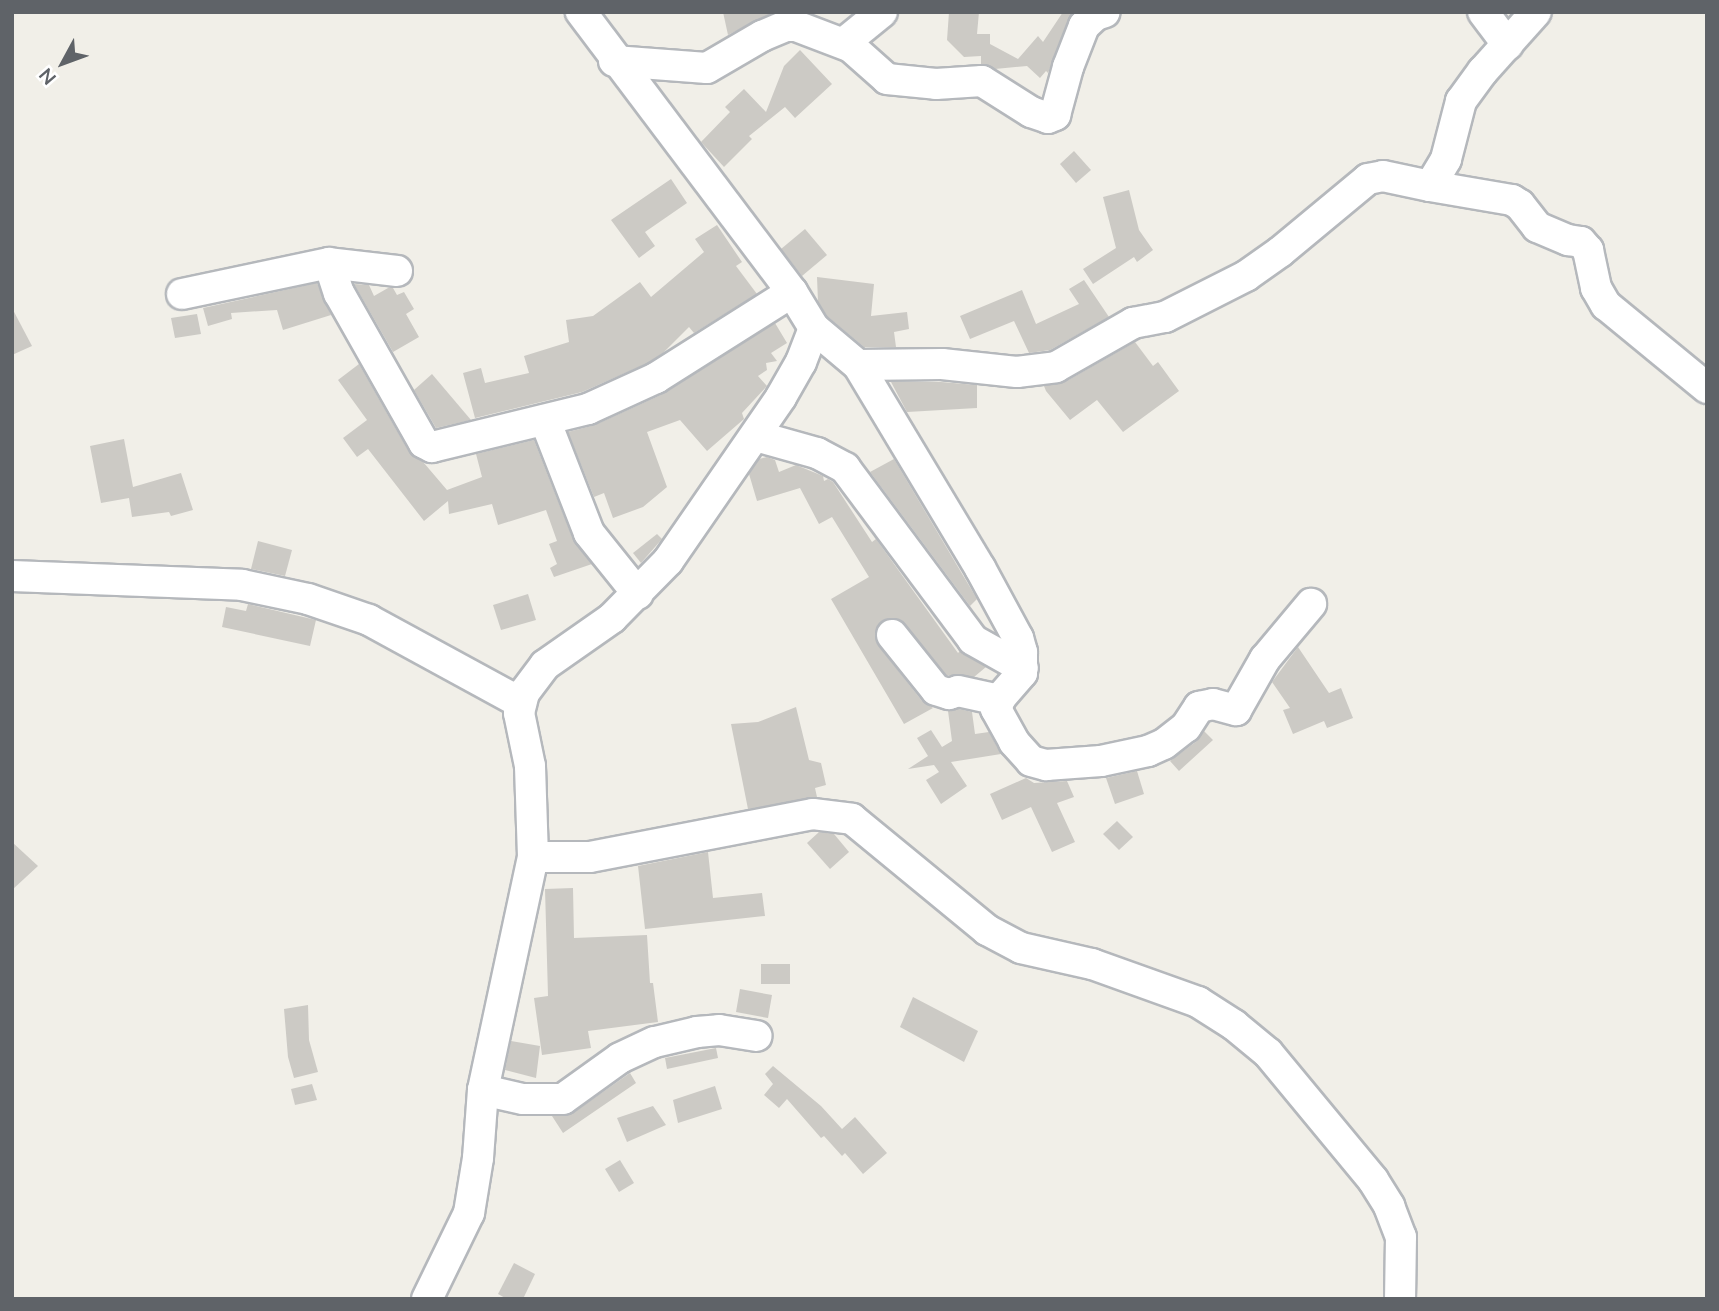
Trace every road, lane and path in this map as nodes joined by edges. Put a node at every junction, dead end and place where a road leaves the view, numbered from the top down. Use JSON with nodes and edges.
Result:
{"nodes":[{"id":1,"x":581,"y":12,"type":"edge"},
{"id":2,"x":883,"y":12,"type":"edge"},
{"id":3,"x":1105,"y":12,"type":"edge"},
{"id":4,"x":1483,"y":12,"type":"edge"},
{"id":5,"x":1536,"y":12,"type":"edge"},
{"id":6,"x":844,"y":43,"type":"junction"},
{"id":7,"x":1508,"y":45,"type":"junction"},
{"id":8,"x":614,"y":61,"type":"junction"},
{"id":9,"x":1430,"y":186,"type":"junction"},
{"id":10,"x":329,"y":263,"type":"junction"},
{"id":11,"x":397,"y":271,"type":"dead end"},
{"id":12,"x":792,"y":292,"type":"junction"},
{"id":13,"x":182,"y":294,"type":"dead end"},
{"id":14,"x":814,"y":328,"type":"junction"},
{"id":15,"x":858,"y":365,"type":"junction"},
{"id":16,"x":1707,"y":388,"type":"edge"},
{"id":17,"x":545,"y":420,"type":"junction"},
{"id":18,"x":756,"y":436,"type":"junction"},
{"id":19,"x":12,"y":576,"type":"edge"},
{"id":20,"x":638,"y":594,"type":"junction"},
{"id":21,"x":1311,"y":604,"type":"dead end"},
{"id":22,"x":892,"y":635,"type":"dead end"},
{"id":23,"x":1023,"y":668,"type":"junction"},
{"id":24,"x":999,"y":700,"type":"junction"},
{"id":25,"x":521,"y":703,"type":"junction"},
{"id":26,"x":533,"y":857,"type":"junction"},
{"id":27,"x":757,"y":1036,"type":"dead end"},
{"id":28,"x":482,"y":1090,"type":"junction"},
{"id":29,"x":427,"y":1299,"type":"edge"},
{"id":30,"x":1400,"y":1299,"type":"edge"}],
"edges":[{"from":1,"to":8,"type":"street"},
{"from":2,"to":6,"type":"street"},
{"from":3,"to":6,"type":"street"},
{"from":4,"to":7,"type":"street"},
{"from":5,"to":7,"type":"street"},
{"from":6,"to":8,"type":"street"},
{"from":7,"to":9,"type":"street"},
{"from":8,"to":12,"type":"street"},
{"from":9,"to":15,"type":"street"},
{"from":9,"to":16,"type":"street"},
{"from":10,"to":11,"type":"street"},
{"from":10,"to":13,"type":"street"},
{"from":10,"to":17,"type":"street"},
{"from":12,"to":14,"type":"street"},
{"from":12,"to":17,"type":"street"},
{"from":14,"to":15,"type":"street"},
{"from":14,"to":18,"type":"street"},
{"from":15,"to":23,"type":"street"},
{"from":17,"to":20,"type":"street"},
{"from":18,"to":20,"type":"street"},
{"from":18,"to":23,"type":"street"},
{"from":19,"to":25,"type":"street"},
{"from":20,"to":25,"type":"street"},
{"from":21,"to":24,"type":"street"},
{"from":22,"to":24,"type":"street"},
{"from":23,"to":24,"type":"street"},
{"from":25,"to":26,"type":"street"},
{"from":26,"to":28,"type":"street"},
{"from":26,"to":30,"type":"street"},
{"from":27,"to":28,"type":"street"},
{"from":28,"to":29,"type":"street"}]}
